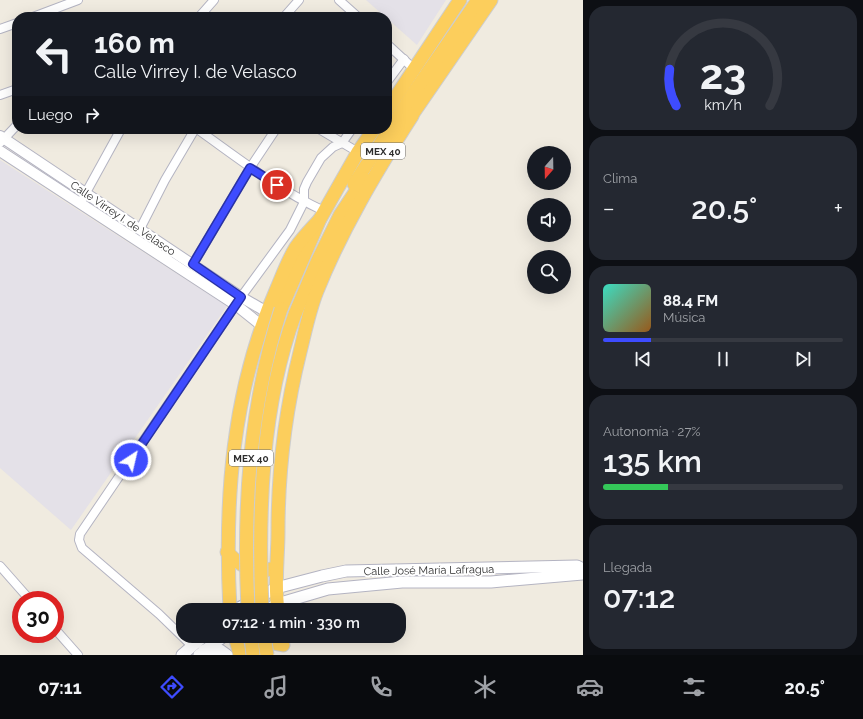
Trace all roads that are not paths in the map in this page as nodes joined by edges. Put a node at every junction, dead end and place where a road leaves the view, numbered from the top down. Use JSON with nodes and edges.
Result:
{"nodes":[{"id":1,"x":78,"y":0,"type":"edge"},
{"id":2,"x":214,"y":0,"type":"edge"},
{"id":3,"x":299,"y":0,"type":"edge"},
{"id":4,"x":338,"y":0,"type":"edge"},
{"id":5,"x":460,"y":0,"type":"edge"},
{"id":6,"x":478,"y":0,"type":"edge"},
{"id":7,"x":491,"y":0,"type":"edge"},
{"id":8,"x":46,"y":12,"type":"edge"},
{"id":9,"x":203,"y":12,"type":"edge"},
{"id":10,"x":288,"y":12,"type":"edge"},
{"id":11,"x":352,"y":12,"type":"edge"},
{"id":12,"x":12,"y":25,"type":"edge"},
{"id":13,"x":0,"y":29,"type":"edge"},
{"id":14,"x":392,"y":48,"type":"edge"},
{"id":15,"x":404,"y":59,"type":"junction"},
{"id":16,"x":414,"y":69,"type":"junction"},
{"id":17,"x":392,"y":75,"type":"edge"},
{"id":18,"x":12,"y":91,"type":"edge"},
{"id":19,"x":0,"y":95,"type":"edge"},
{"id":20,"x":392,"y":102,"type":"edge"},
{"id":21,"x":412,"y":116,"type":"junction"},
{"id":22,"x":392,"y":125,"type":"edge"},
{"id":23,"x":12,"y":129,"type":"edge"},
{"id":24,"x":118,"y":134,"type":"edge"},
{"id":25,"x":193,"y":134,"type":"edge"},
{"id":26,"x":203,"y":134,"type":"edge"},
{"id":27,"x":273,"y":134,"type":"edge"},
{"id":28,"x":327,"y":134,"type":"edge"},
{"id":29,"x":348,"y":134,"type":"edge"},
{"id":30,"x":371,"y":134,"type":"edge"},
{"id":31,"x":386,"y":134,"type":"edge"},
{"id":32,"x":1,"y":139,"type":"edge"},
{"id":33,"x":342,"y":143,"type":"junction"},
{"id":34,"x":0,"y":151,"type":"edge"},
{"id":35,"x":358,"y":152,"type":"junction"},
{"id":36,"x":250,"y":168,"type":"junction"},
{"id":37,"x":86,"y":193,"type":"junction"},
{"id":38,"x":304,"y":202,"type":"junction"},
{"id":39,"x":80,"y":204,"type":"junction"},
{"id":40,"x":322,"y":215,"type":"junction"},
{"id":41,"x":340,"y":215,"type":"junction"},
{"id":42,"x":140,"y":229,"type":"junction"},
{"id":43,"x":193,"y":264,"type":"junction"},
{"id":44,"x":238,"y":301,"type":"junction"},
{"id":45,"x":266,"y":312,"type":"junction"},
{"id":46,"x":261,"y":325,"type":"junction"},
{"id":47,"x":227,"y":552,"type":"junction"},
{"id":48,"x":277,"y":565,"type":"junction"},
{"id":49,"x":0,"y":566,"type":"edge"},
{"id":50,"x":583,"y":569,"type":"edge"},
{"id":51,"x":371,"y":570,"type":"junction"},
{"id":52,"x":583,"y":574,"type":"edge"},
{"id":53,"x":402,"y":582,"type":"junction"},
{"id":54,"x":276,"y":588,"type":"junction"},
{"id":55,"x":22,"y":591,"type":"edge"},
{"id":56,"x":230,"y":603,"type":"edge"},
{"id":57,"x":248,"y":603,"type":"edge"},
{"id":58,"x":248,"y":603,"type":"edge"},
{"id":59,"x":262,"y":603,"type":"edge"},
{"id":60,"x":274,"y":603,"type":"edge"},
{"id":61,"x":288,"y":603,"type":"edge"},
{"id":62,"x":64,"y":639,"type":"edge"},
{"id":63,"x":212,"y":643,"type":"edge"},
{"id":64,"x":237,"y":643,"type":"edge"},
{"id":65,"x":252,"y":643,"type":"edge"},
{"id":66,"x":265,"y":643,"type":"edge"},
{"id":67,"x":284,"y":645,"type":"edge"},
{"id":68,"x":198,"y":651,"type":"edge"},
{"id":69,"x":78,"y":655,"type":"edge"},
{"id":70,"x":182,"y":655,"type":"edge"},
{"id":71,"x":227,"y":655,"type":"edge"},
{"id":72,"x":240,"y":655,"type":"edge"},
{"id":73,"x":247,"y":655,"type":"edge"},
{"id":74,"x":253,"y":655,"type":"edge"},
{"id":75,"x":266,"y":655,"type":"edge"}],
"edges":[{"from":1,"to":8,"type":"street"},
{"from":2,"to":9,"type":"street"},
{"from":3,"to":10,"type":"street"},
{"from":4,"to":11,"type":"street"},
{"from":5,"to":16,"type":"highway"},
{"from":6,"to":22,"type":"highway"},
{"from":7,"to":21,"type":"highway","number":"MEX 40"},
{"from":12,"to":13,"type":"street"},
{"from":14,"to":15,"type":"street"},
{"from":15,"to":16,"type":"street"},
{"from":15,"to":17,"type":"street"},
{"from":16,"to":20,"type":"highway"},
{"from":18,"to":19,"type":"street"},
{"from":21,"to":41,"type":"highway","number":"MEX 40"},
{"from":21,"to":48,"type":"highway"},
{"from":23,"to":32,"type":"street"},
{"from":24,"to":37,"type":"street"},
{"from":25,"to":42,"type":"street"},
{"from":26,"to":36,"type":"street"},
{"from":27,"to":36,"type":"street"},
{"from":28,"to":33,"type":"street"},
{"from":29,"to":33,"type":"street"},
{"from":30,"to":35,"type":"highway","number":"MEX 40"},
{"from":31,"to":41,"type":"highway"},
{"from":32,"to":37,"type":"street","name":"Calle Virrey I. de Velasco"},
{"from":33,"to":35,"type":"street"},
{"from":33,"to":38,"type":"street"},
{"from":34,"to":39,"type":"street","name":"Calle Virrey I. de Velasco"},
{"from":35,"to":40,"type":"highway","number":"MEX 40"},
{"from":36,"to":38,"type":"street"},
{"from":36,"to":43,"type":"street"},
{"from":37,"to":39,"type":"street"},
{"from":37,"to":42,"type":"street","name":"Calle Virrey I. de Velasco"},
{"from":38,"to":40,"type":"street"},
{"from":38,"to":44,"type":"street"},
{"from":39,"to":44,"type":"street","name":"Calle Virrey I. de Velasco"},
{"from":40,"to":45,"type":"highway"},
{"from":40,"to":57,"type":"highway","number":"MEX 40","bridge":true},
{"from":41,"to":59,"type":"highway","number":"MEX 40","bridge":true},
{"from":42,"to":43,"type":"street","name":"Calle Virrey I. de Velasco"},
{"from":43,"to":44,"type":"street","name":"Calle Virrey I. de Velasco"},
{"from":44,"to":45,"type":"street","name":"Calle Virrey I. de Velasco"},
{"from":44,"to":46,"type":"street","name":"Calle Virrey I. de Velasco"},
{"from":44,"to":68,"type":"street"},
{"from":45,"to":46,"type":"highway"},
{"from":46,"to":47,"type":"highway"},
{"from":47,"to":48,"type":"highway"},
{"from":47,"to":56,"type":"highway"},
{"from":48,"to":54,"type":"highway"},
{"from":49,"to":55,"type":"street"},
{"from":50,"to":51,"type":"main road","name":"Calle José María Lafragua"},
{"from":51,"to":53,"type":"main road"},
{"from":51,"to":54,"type":"main road","name":"Calle José María Lafragua"},
{"from":52,"to":53,"type":"main road","name":"Calle José María Lafragua"},
{"from":53,"to":61,"type":"main road","name":"Calle José María Lafragua"},
{"from":54,"to":58,"type":"main road","name":"Calle José María Lafragua"},
{"from":54,"to":60,"type":"highway"},
{"from":62,"to":69,"type":"street"},
{"from":63,"to":68,"type":"main road"},
{"from":64,"to":72,"type":"highway"},
{"from":65,"to":74,"type":"highway","bridge":true},
{"from":66,"to":75,"type":"highway","bridge":true},
{"from":67,"to":73,"type":"highway"},
{"from":68,"to":70,"type":"main road"},
{"from":68,"to":71,"type":"main road"}]}
